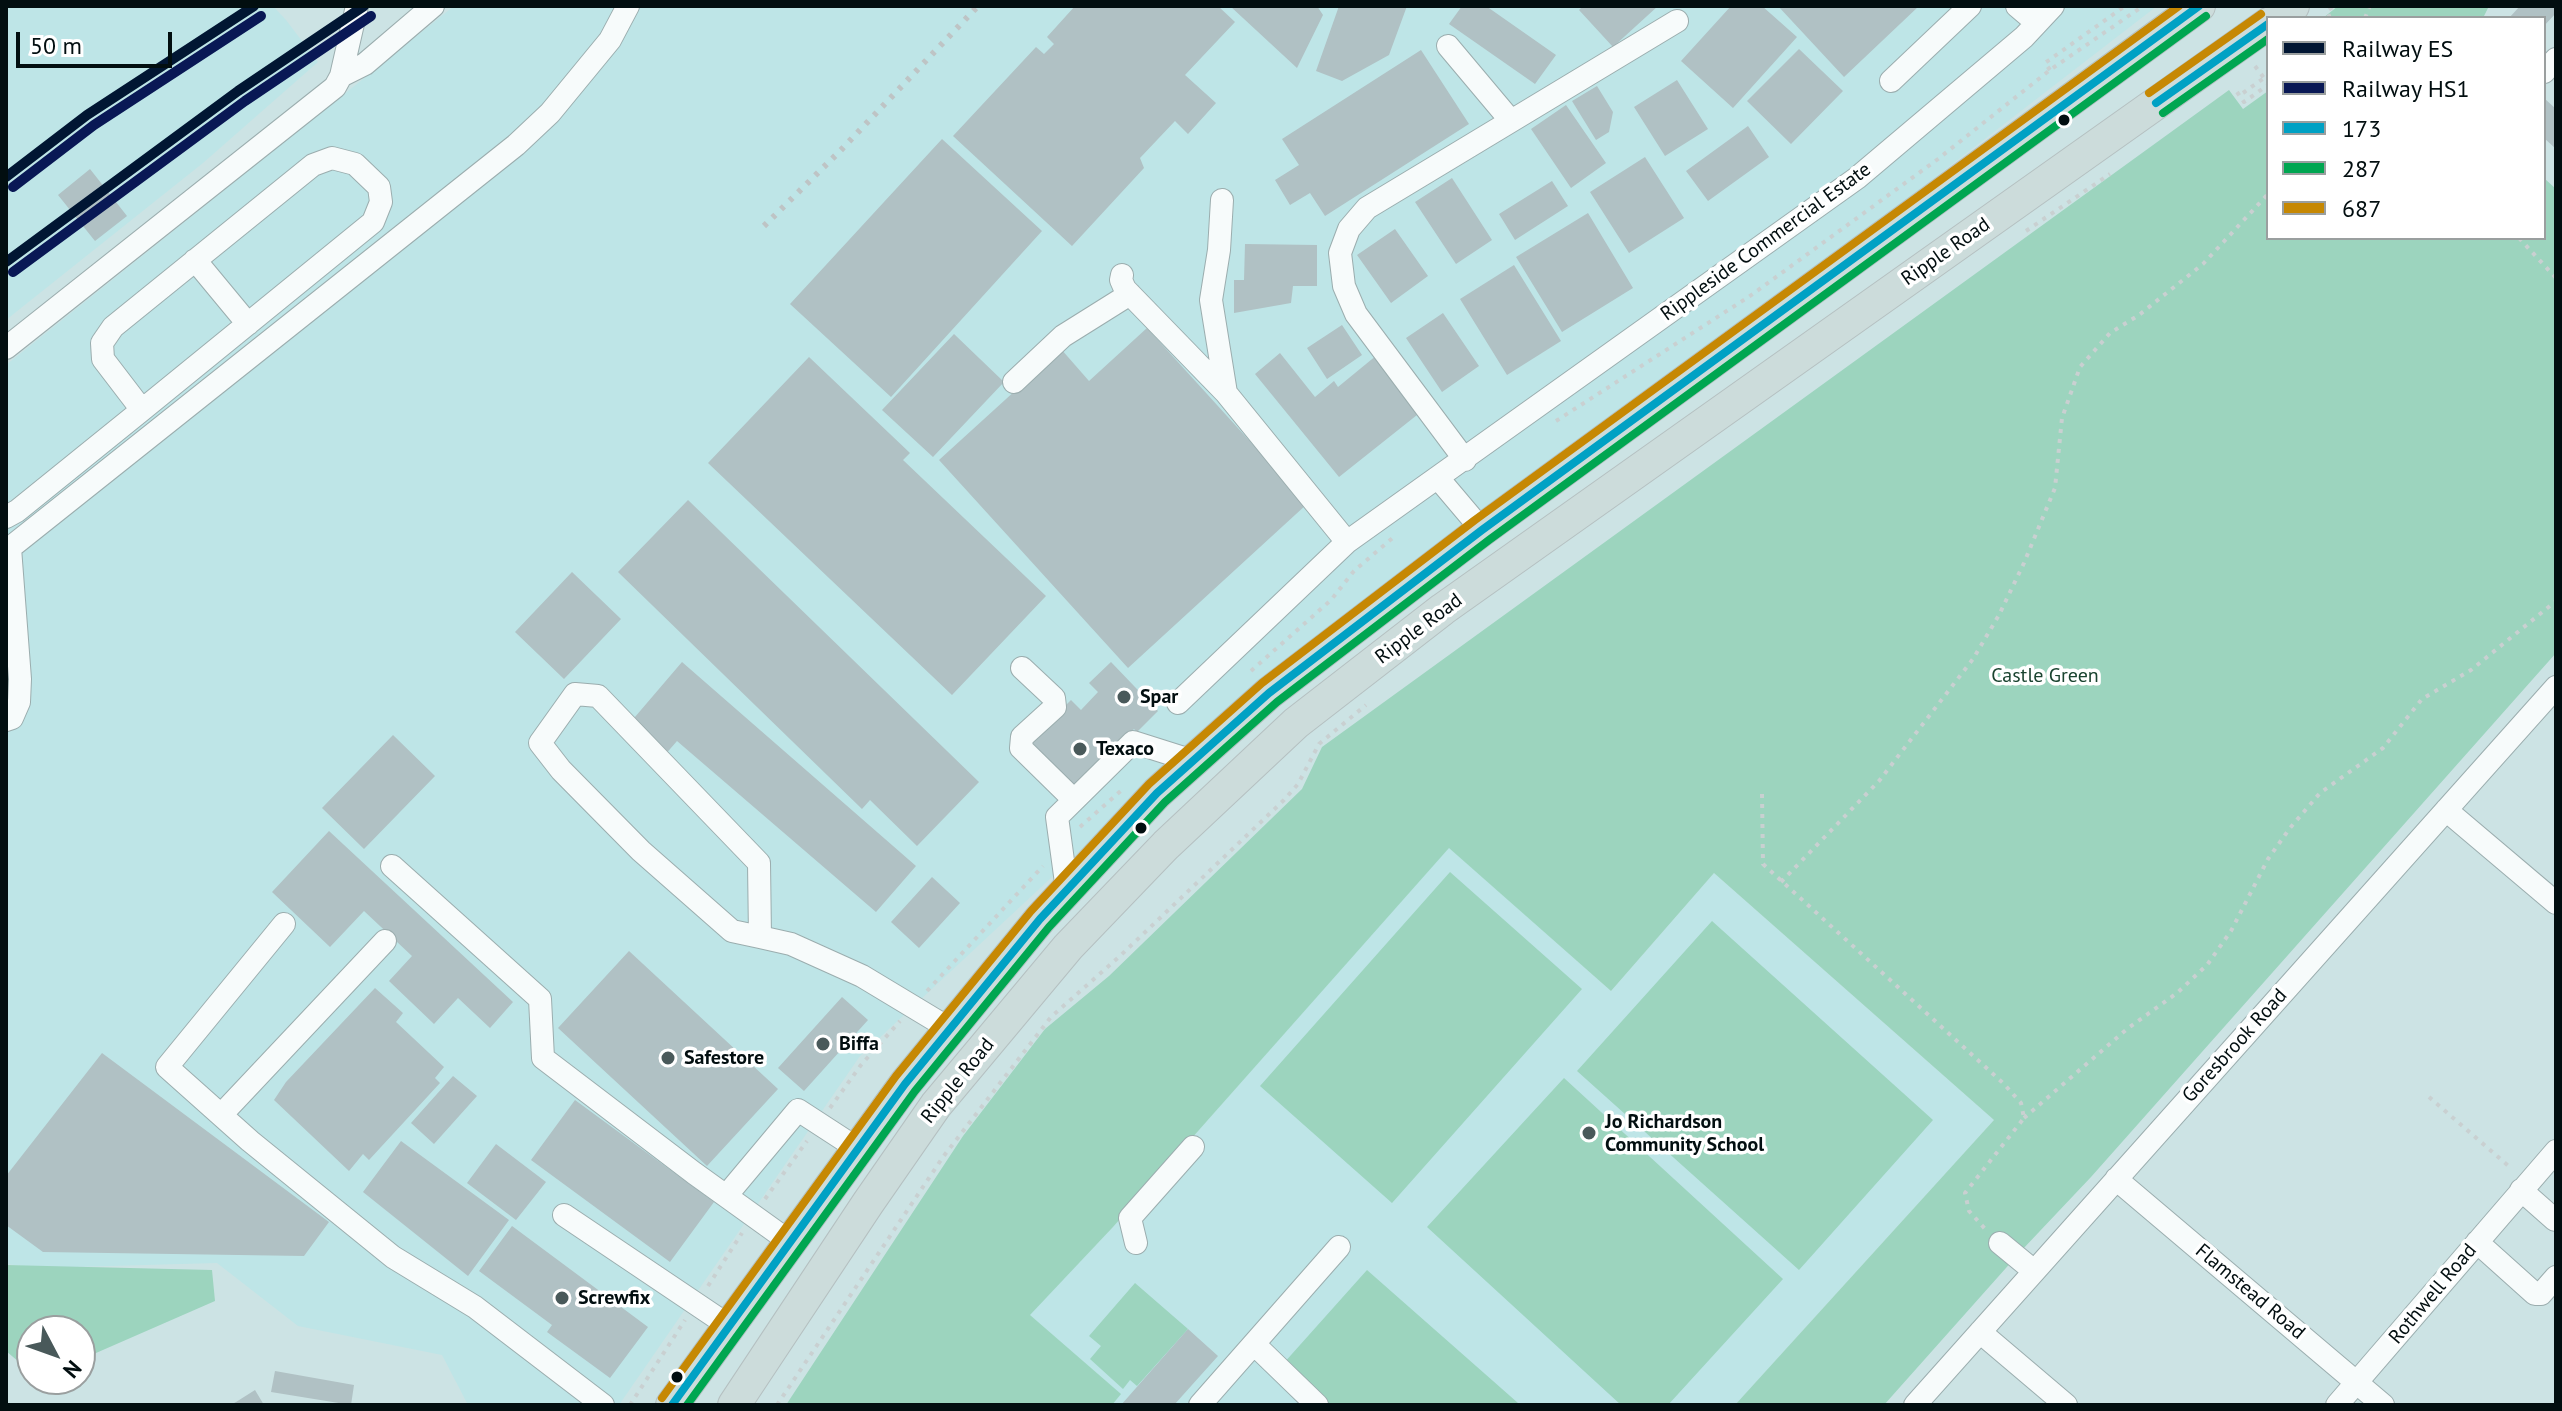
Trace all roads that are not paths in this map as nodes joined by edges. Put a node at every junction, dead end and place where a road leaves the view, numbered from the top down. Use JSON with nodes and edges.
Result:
{"nodes":[{"id":1,"x":357,"y":6,"type":"edge"},
{"id":2,"x":433,"y":6,"type":"edge"},
{"id":3,"x":628,"y":6,"type":"edge"},
{"id":4,"x":1970,"y":6,"type":"edge"},
{"id":5,"x":2017,"y":6,"type":"edge"},
{"id":6,"x":2053,"y":6,"type":"edge"},
{"id":7,"x":2199,"y":6,"type":"edge"},
{"id":8,"x":1677,"y":21,"type":"dead end"},
{"id":9,"x":2037,"y":23,"type":"junction"},
{"id":10,"x":2266,"y":25,"type":"edge"},
{"id":11,"x":1448,"y":46,"type":"dead end"},
{"id":12,"x":341,"y":76,"type":"junction"},
{"id":13,"x":1891,"y":81,"type":"dead end"},
{"id":14,"x":1511,"y":121,"type":"junction"},
{"id":15,"x":1222,"y":200,"type":"dead end"},
{"id":16,"x":195,"y":260,"type":"junction"},
{"id":17,"x":248,"y":324,"type":"junction"},
{"id":18,"x":6,"y":348,"type":"edge"},
{"id":19,"x":1014,"y":382,"type":"dead end"},
{"id":20,"x":1226,"y":393,"type":"junction"},
{"id":21,"x":142,"y":410,"type":"junction"},
{"id":22,"x":1465,"y":460,"type":"junction"},
{"id":23,"x":1438,"y":478,"type":"junction"},
{"id":24,"x":6,"y":517,"type":"edge"},
{"id":25,"x":1482,"y":530,"type":"junction"},
{"id":26,"x":1347,"y":542,"type":"junction"},
{"id":27,"x":8,"y":550,"type":"edge"},
{"id":28,"x":1022,"y":668,"type":"dead end"},
{"id":29,"x":2556,"y":687,"type":"edge"},
{"id":30,"x":1178,"y":703,"type":"dead end"},
{"id":31,"x":6,"y":720,"type":"edge"},
{"id":32,"x":1193,"y":761,"type":"junction"},
{"id":33,"x":1074,"y":800,"type":"junction"},
{"id":34,"x":2446,"y":810,"type":"junction"},
{"id":35,"x":392,"y":866,"type":"dead end"},
{"id":36,"x":1067,"y":890,"type":"junction"},
{"id":37,"x":2556,"y":903,"type":"edge"},
{"id":38,"x":284,"y":924,"type":"dead end"},
{"id":39,"x":760,"y":937,"type":"junction"},
{"id":40,"x":385,"y":941,"type":"dead end"},
{"id":41,"x":950,"y":1029,"type":"junction"},
{"id":42,"x":221,"y":1115,"type":"junction"},
{"id":43,"x":1193,"y":1147,"type":"dead end"},
{"id":44,"x":858,"y":1149,"type":"junction"},
{"id":45,"x":2556,"y":1151,"type":"edge"},
{"id":46,"x":2116,"y":1179,"type":"junction"},
{"id":47,"x":2524,"y":1186,"type":"junction"},
{"id":48,"x":726,"y":1196,"type":"junction"},
{"id":49,"x":564,"y":1215,"type":"dead end"},
{"id":50,"x":2555,"y":1220,"type":"edge"},
{"id":51,"x":790,"y":1242,"type":"junction"},
{"id":52,"x":2477,"y":1242,"type":"junction"},
{"id":53,"x":1136,"y":1243,"type":"dead end"},
{"id":54,"x":2000,"y":1243,"type":"road end"},
{"id":55,"x":1339,"y":1247,"type":"dead end"},
{"id":56,"x":2034,"y":1271,"type":"junction"},
{"id":57,"x":2556,"y":1277,"type":"edge"},
{"id":58,"x":729,"y":1326,"type":"junction"},
{"id":59,"x":1980,"y":1332,"type":"junction"},
{"id":60,"x":1254,"y":1344,"type":"junction"},
{"id":61,"x":2357,"y":1383,"type":"junction"},
{"id":62,"x":603,"y":1405,"type":"edge"},
{"id":63,"x":672,"y":1405,"type":"edge"},
{"id":64,"x":734,"y":1405,"type":"edge"},
{"id":65,"x":1200,"y":1405,"type":"edge"},
{"id":66,"x":1317,"y":1405,"type":"edge"},
{"id":67,"x":1915,"y":1405,"type":"edge"},
{"id":68,"x":2066,"y":1405,"type":"edge"},
{"id":69,"x":2337,"y":1405,"type":"edge"},
{"id":70,"x":2383,"y":1405,"type":"edge"}],
"edges":[{"from":1,"to":12,"type":"street"},
{"from":2,"to":12,"type":"street"},
{"from":3,"to":27,"type":"street"},
{"from":4,"to":13,"type":"street"},
{"from":5,"to":9,"type":"street"},
{"from":6,"to":9,"type":"street","name":"Rippleside Commercial Estate"},
{"from":7,"to":25,"type":"highway","name":"Ripple Road"},
{"from":8,"to":14,"type":"street"},
{"from":9,"to":22,"type":"street","name":"Rippleside Commercial Estate"},
{"from":10,"to":64,"type":"highway","name":"Ripple Road"},
{"from":11,"to":14,"type":"street"},
{"from":12,"to":18,"type":"street"},
{"from":14,"to":22,"type":"street"},
{"from":15,"to":20,"type":"street"},
{"from":16,"to":17,"type":"street"},
{"from":16,"to":17,"type":"street"},
{"from":16,"to":21,"type":"street"},
{"from":17,"to":21,"type":"street"},
{"from":19,"to":20,"type":"street"},
{"from":20,"to":26,"type":"street"},
{"from":21,"to":24,"type":"street"},
{"from":22,"to":23,"type":"street","name":"Rippleside Commercial Estate"},
{"from":23,"to":25,"type":"street"},
{"from":23,"to":26,"type":"street","name":"Rippleside Commercial Estate"},
{"from":25,"to":32,"type":"highway","name":"Ripple Road"},
{"from":26,"to":30,"type":"street","name":"Rippleside Commercial Estate"},
{"from":27,"to":31,"type":"street"},
{"from":28,"to":33,"type":"street"},
{"from":29,"to":34,"type":"street","name":"Goresbrook Road"},
{"from":32,"to":33,"type":"street"},
{"from":32,"to":36,"type":"highway","name":"Ripple Road"},
{"from":33,"to":36,"type":"street"},
{"from":34,"to":37,"type":"street"},
{"from":34,"to":46,"type":"street","name":"Goresbrook Road"},
{"from":35,"to":48,"type":"street"},
{"from":36,"to":41,"type":"highway","name":"Ripple Road"},
{"from":38,"to":42,"type":"street"},
{"from":39,"to":39,"type":"street"},
{"from":39,"to":41,"type":"street"},
{"from":40,"to":42,"type":"street"},
{"from":41,"to":44,"type":"highway","name":"Ripple Road"},
{"from":42,"to":62,"type":"street"},
{"from":43,"to":53,"type":"street"},
{"from":44,"to":48,"type":"street"},
{"from":44,"to":51,"type":"highway","name":"Ripple Road"},
{"from":45,"to":47,"type":"street","name":"Rothwell Road"},
{"from":46,"to":56,"type":"street","name":"Goresbrook Road"},
{"from":46,"to":61,"type":"street","name":"Flamstead Road"},
{"from":47,"to":50,"type":"street"},
{"from":47,"to":52,"type":"street","name":"Rothwell Road"},
{"from":48,"to":51,"type":"street"},
{"from":49,"to":58,"type":"street"},
{"from":51,"to":58,"type":"highway","name":"Ripple Road"},
{"from":52,"to":57,"type":"street"},
{"from":52,"to":61,"type":"street","name":"Rothwell Road"},
{"from":54,"to":56,"type":"street"},
{"from":55,"to":60,"type":"street"},
{"from":56,"to":59,"type":"street","name":"Goresbrook Road"},
{"from":58,"to":63,"type":"highway","name":"Ripple Road"},
{"from":59,"to":67,"type":"street","name":"Goresbrook Road"},
{"from":59,"to":68,"type":"street"},
{"from":60,"to":65,"type":"street"},
{"from":60,"to":66,"type":"street"},
{"from":61,"to":69,"type":"street","name":"Rothwell Road"},
{"from":61,"to":70,"type":"street","name":"Flamstead Road"}]}
